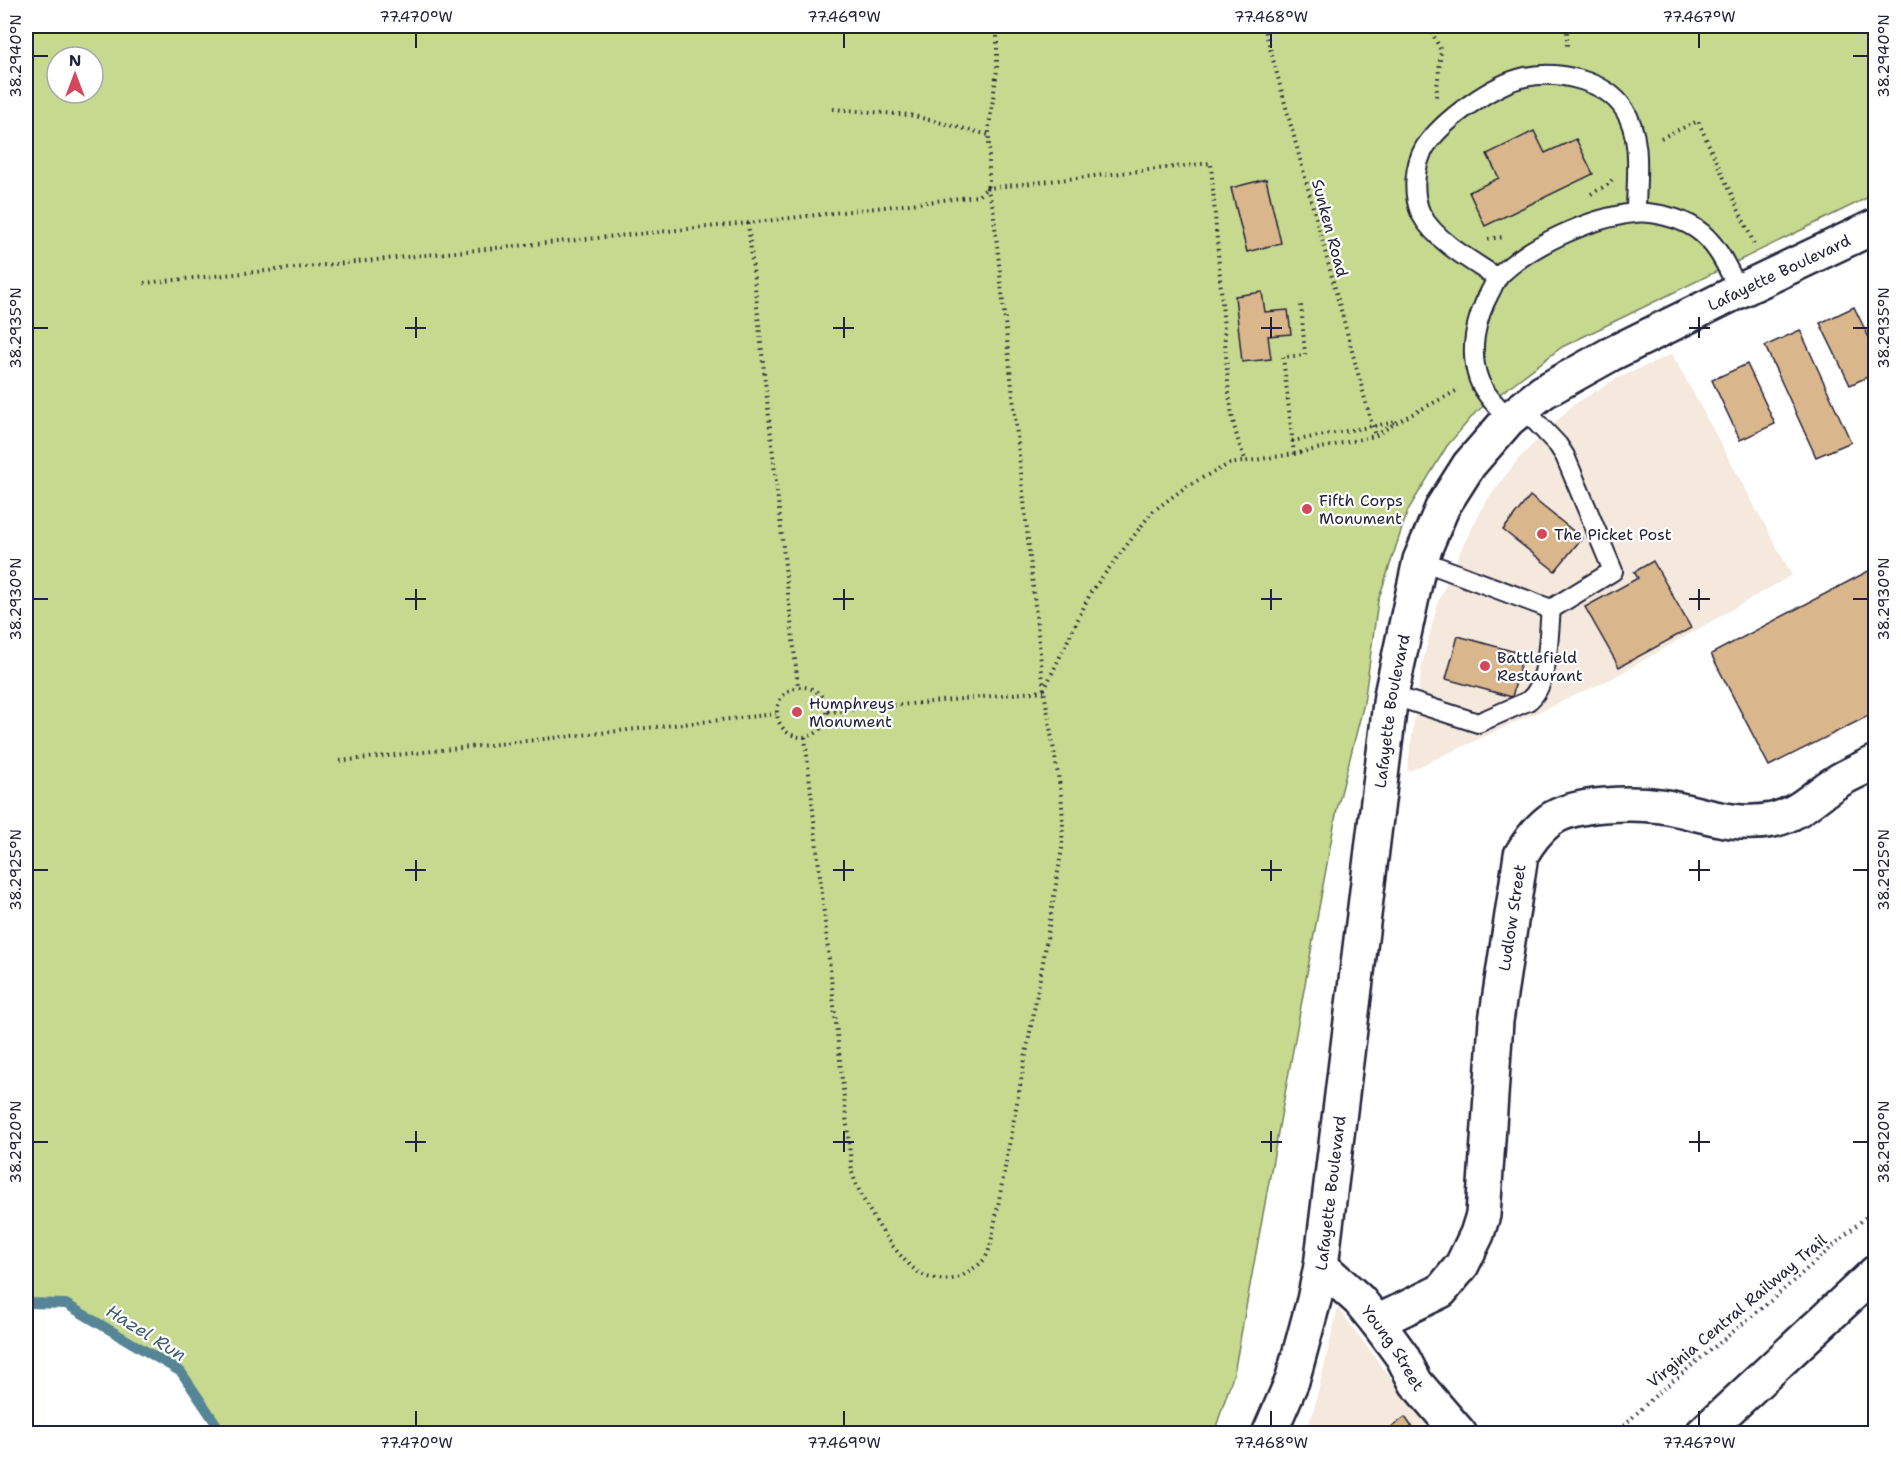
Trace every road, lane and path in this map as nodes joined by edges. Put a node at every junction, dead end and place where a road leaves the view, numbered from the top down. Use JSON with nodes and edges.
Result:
{"nodes":[{"id":1,"x":997,"y":26,"type":"edge"},
{"id":2,"x":1264,"y":26,"type":"edge"},
{"id":3,"x":833,"y":109,"type":"dead end"},
{"id":4,"x":989,"y":135,"type":"junction"},
{"id":5,"x":1657,"y":140,"type":"dead end"},
{"id":6,"x":1616,"y":176,"type":"dead end"},
{"id":7,"x":987,"y":188,"type":"junction"},
{"id":8,"x":1586,"y":197,"type":"dead end"},
{"id":9,"x":1636,"y":213,"type":"junction"},
{"id":10,"x":748,"y":223,"type":"junction"},
{"id":11,"x":1875,"y":226,"type":"edge"},
{"id":12,"x":1513,"y":234,"type":"dead end"},
{"id":13,"x":1480,"y":238,"type":"dead end"},
{"id":14,"x":1755,"y":246,"type":"dead end"},
{"id":15,"x":1498,"y":278,"type":"junction"},
{"id":16,"x":144,"y":283,"type":"dead end"},
{"id":17,"x":1739,"y":291,"type":"junction"},
{"id":18,"x":1301,"y":304,"type":"dead end"},
{"id":19,"x":1463,"y":387,"type":"dead end"},
{"id":20,"x":1516,"y":414,"type":"junction"},
{"id":21,"x":1397,"y":422,"type":"junction"},
{"id":22,"x":1371,"y":426,"type":"junction"},
{"id":23,"x":1374,"y":436,"type":"junction"},
{"id":24,"x":1292,"y":441,"type":"junction"},
{"id":25,"x":1294,"y":453,"type":"junction"},
{"id":26,"x":1246,"y":461,"type":"junction"},
{"id":27,"x":1420,"y":560,"type":"junction"},
{"id":28,"x":1551,"y":609,"type":"junction"},
{"id":29,"x":798,"y":686,"type":"junction"},
{"id":30,"x":1044,"y":691,"type":"junction"},
{"id":31,"x":1391,"y":694,"type":"junction"},
{"id":32,"x":828,"y":712,"type":"junction"},
{"id":33,"x":776,"y":714,"type":"junction"},
{"id":34,"x":805,"y":737,"type":"junction"},
{"id":35,"x":340,"y":761,"type":"dead end"},
{"id":36,"x":1875,"y":762,"type":"edge"},
{"id":37,"x":1875,"y":1208,"type":"edge"},
{"id":38,"x":1321,"y":1266,"type":"junction"},
{"id":39,"x":1872,"y":1282,"type":"edge"},
{"id":40,"x":1377,"y":1322,"type":"junction"},
{"id":41,"x":1269,"y":1434,"type":"edge"},
{"id":42,"x":1460,"y":1434,"type":"edge"},
{"id":43,"x":1615,"y":1434,"type":"edge"},
{"id":44,"x":1702,"y":1434,"type":"edge"}],
"edges":[{"from":1,"to":4,"type":"path"},
{"from":2,"to":22,"type":"path","name":"Sunken Road"},
{"from":3,"to":4,"type":"path"},
{"from":4,"to":7,"type":"path"},
{"from":5,"to":14,"type":"path"},
{"from":6,"to":8,"type":"path"},
{"from":7,"to":10,"type":"path"},
{"from":7,"to":26,"type":"path"},
{"from":7,"to":30,"type":"path"},
{"from":9,"to":15,"type":"lane"},
{"from":9,"to":15,"type":"lane"},
{"from":9,"to":17,"type":"lane"},
{"from":10,"to":16,"type":"path"},
{"from":10,"to":29,"type":"path"},
{"from":11,"to":17,"type":"main road","name":"Lafayette Boulevard"},
{"from":12,"to":13,"type":"path"},
{"from":15,"to":20,"type":"lane"},
{"from":17,"to":20,"type":"main road","name":"Lafayette Boulevard"},
{"from":18,"to":24,"type":"path"},
{"from":19,"to":21,"type":"path"},
{"from":20,"to":27,"type":"main road","name":"Lafayette Boulevard"},
{"from":20,"to":28,"type":"lane"},
{"from":21,"to":22,"type":"path"},
{"from":21,"to":23,"type":"path"},
{"from":22,"to":23,"type":"path","name":"Sunken Road"},
{"from":22,"to":24,"type":"path"},
{"from":23,"to":25,"type":"path"},
{"from":24,"to":25,"type":"path"},
{"from":25,"to":26,"type":"path"},
{"from":26,"to":30,"type":"path"},
{"from":27,"to":28,"type":"lane"},
{"from":27,"to":31,"type":"main road","name":"Lafayette Boulevard"},
{"from":28,"to":31,"type":"lane"},
{"from":29,"to":32,"type":"path"},
{"from":29,"to":33,"type":"path"},
{"from":30,"to":32,"type":"path"},
{"from":30,"to":34,"type":"path"},
{"from":31,"to":38,"type":"main road","name":"Lafayette Boulevard"},
{"from":32,"to":34,"type":"path"},
{"from":33,"to":34,"type":"path"},
{"from":33,"to":35,"type":"path"},
{"from":36,"to":40,"type":"main road","name":"Ludlow Street"},
{"from":37,"to":43,"type":"path","name":"Virginia Central Railway Trail"},
{"from":38,"to":40,"type":"main road","name":"Young Street"},
{"from":38,"to":41,"type":"main road","name":"Lafayette Boulevard"},
{"from":39,"to":44,"type":"main road"},
{"from":40,"to":42,"type":"main road","name":"Young Street"}]}
